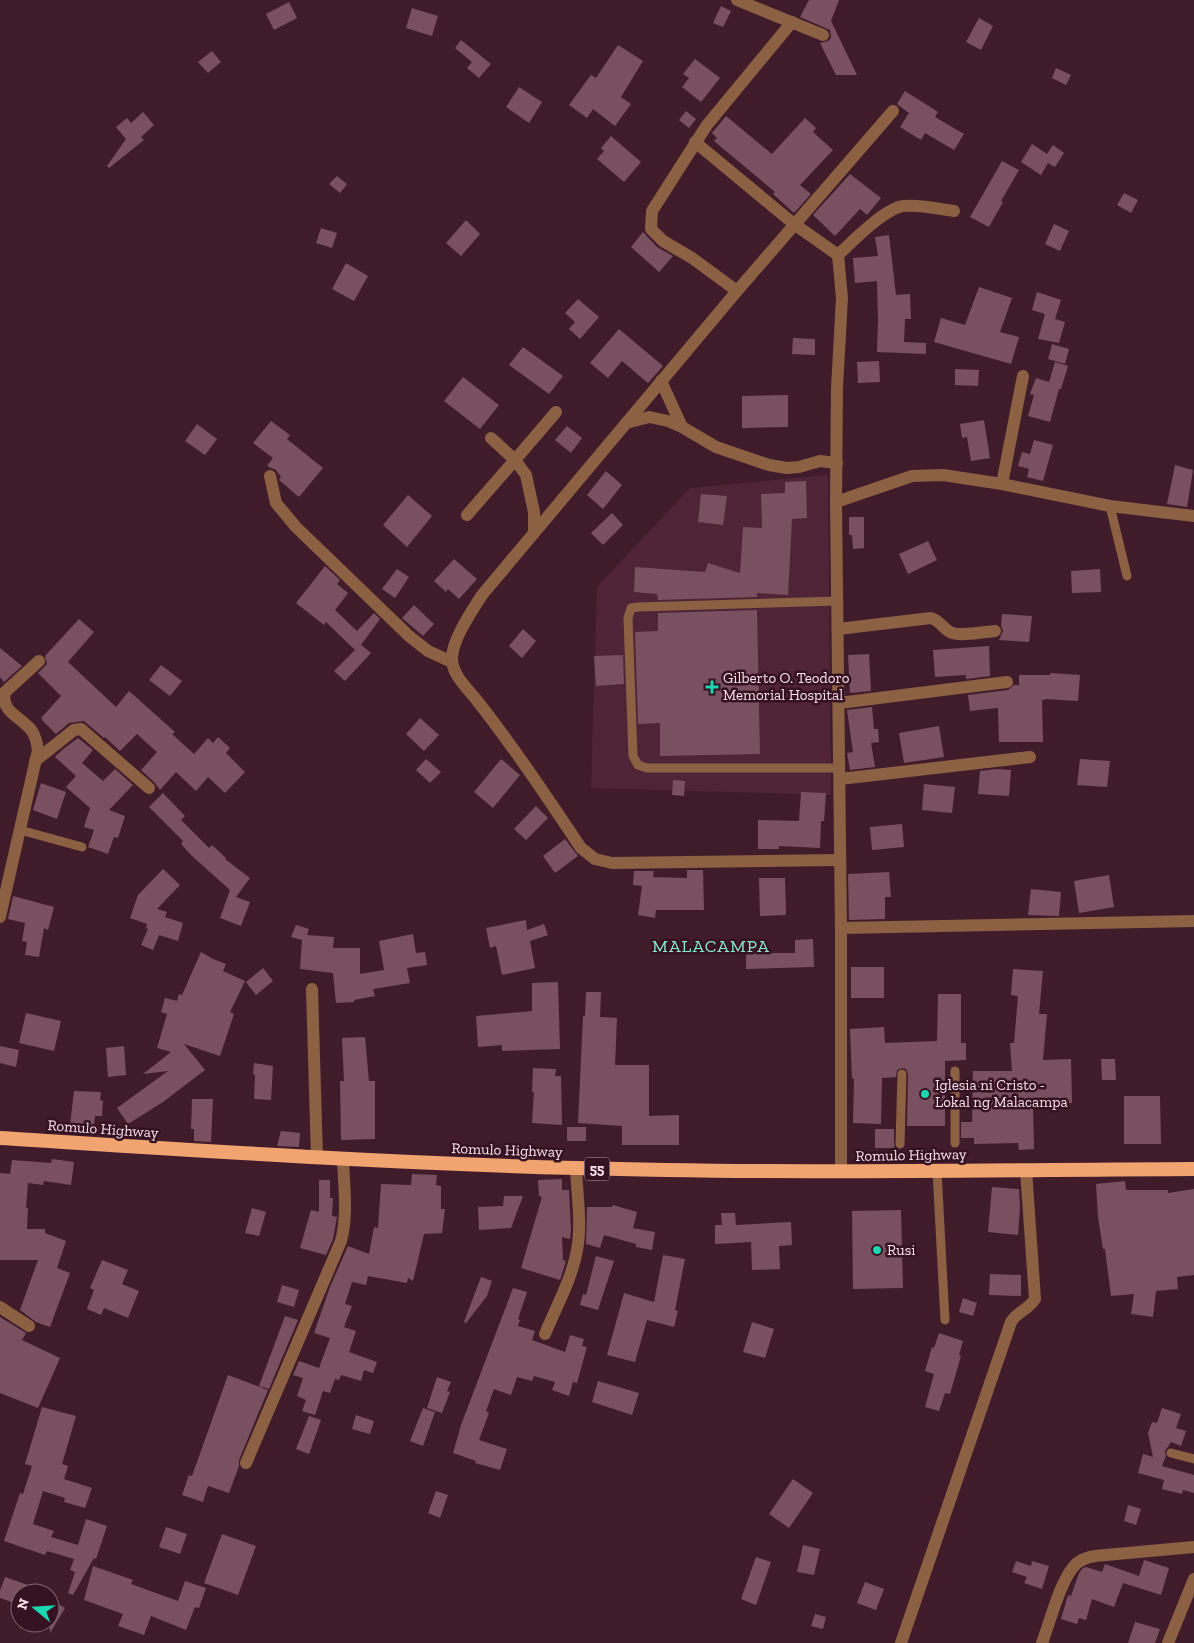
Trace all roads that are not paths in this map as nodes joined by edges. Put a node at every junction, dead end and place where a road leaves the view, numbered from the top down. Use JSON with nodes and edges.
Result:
{"nodes":[{"id":1,"x":737,"y":0,"type":"edge"},
{"id":2,"x":792,"y":22,"type":"junction"},
{"id":3,"x":823,"y":35,"type":"dead end"},
{"id":4,"x":893,"y":111,"type":"dead end"},
{"id":5,"x":695,"y":142,"type":"junction"},
{"id":6,"x":954,"y":211,"type":"dead end"},
{"id":7,"x":794,"y":224,"type":"junction"},
{"id":8,"x":838,"y":255,"type":"junction"},
{"id":9,"x":737,"y":291,"type":"junction"},
{"id":10,"x":1023,"y":376,"type":"dead end"},
{"id":11,"x":661,"y":381,"type":"junction"},
{"id":12,"x":556,"y":412,"type":"dead end"},
{"id":13,"x":626,"y":423,"type":"junction"},
{"id":14,"x":682,"y":427,"type":"junction"},
{"id":15,"x":492,"y":438,"type":"dead end"},
{"id":16,"x":514,"y":460,"type":"junction"},
{"id":17,"x":837,"y":463,"type":"junction"},
{"id":18,"x":270,"y":476,"type":"dead end"},
{"id":19,"x":1002,"y":484,"type":"junction"},
{"id":20,"x":836,"y":502,"type":"junction"},
{"id":21,"x":1110,"y":506,"type":"junction"},
{"id":22,"x":467,"y":515,"type":"dead end"},
{"id":23,"x":1194,"y":516,"type":"edge"},
{"id":24,"x":534,"y":533,"type":"junction"},
{"id":25,"x":1127,"y":576,"type":"dead end"},
{"id":26,"x":838,"y":601,"type":"junction"},
{"id":27,"x":838,"y":629,"type":"junction"},
{"id":28,"x":995,"y":631,"type":"dead end"},
{"id":29,"x":39,"y":660,"type":"dead end"},
{"id":30,"x":452,"y":662,"type":"junction"},
{"id":31,"x":1007,"y":682,"type":"dead end"},
{"id":32,"x":839,"y":703,"type":"junction"},
{"id":33,"x":1030,"y":757,"type":"dead end"},
{"id":34,"x":35,"y":761,"type":"junction"},
{"id":35,"x":840,"y":773,"type":"junction"},
{"id":36,"x":149,"y":788,"type":"dead end"},
{"id":37,"x":20,"y":830,"type":"junction"},
{"id":38,"x":82,"y":847,"type":"dead end"},
{"id":39,"x":839,"y":860,"type":"junction"},
{"id":40,"x":0,"y":917,"type":"edge"},
{"id":41,"x":1194,"y":921,"type":"edge"},
{"id":42,"x":841,"y":928,"type":"junction"},
{"id":43,"x":312,"y":989,"type":"dead end"},
{"id":44,"x":956,"y":1071,"type":"dead end"},
{"id":45,"x":902,"y":1074,"type":"dead end"},
{"id":46,"x":0,"y":1138,"type":"edge"},
{"id":47,"x":955,"y":1142,"type":"dead end"},
{"id":48,"x":900,"y":1144,"type":"dead end"},
{"id":49,"x":317,"y":1158,"type":"junction"},
{"id":50,"x":343,"y":1160,"type":"junction"},
{"id":51,"x":576,"y":1168,"type":"junction"},
{"id":52,"x":1194,"y":1169,"type":"edge"},
{"id":53,"x":1026,"y":1170,"type":"junction"},
{"id":54,"x":937,"y":1171,"type":"junction"},
{"id":55,"x":841,"y":1172,"type":"junction"},
{"id":56,"x":0,"y":1307,"type":"edge"},
{"id":57,"x":945,"y":1320,"type":"dead end"},
{"id":58,"x":29,"y":1326,"type":"dead end"},
{"id":59,"x":545,"y":1334,"type":"dead end"},
{"id":60,"x":1171,"y":1453,"type":"dead end"},
{"id":61,"x":1194,"y":1459,"type":"edge"},
{"id":62,"x":246,"y":1463,"type":"dead end"},
{"id":63,"x":1194,"y":1547,"type":"edge"},
{"id":64,"x":1194,"y":1579,"type":"edge"},
{"id":65,"x":901,"y":1643,"type":"edge"},
{"id":66,"x":1042,"y":1643,"type":"edge"},
{"id":67,"x":1168,"y":1643,"type":"edge"}],
"edges":[{"from":1,"to":2,"type":"street"},
{"from":2,"to":3,"type":"street"},
{"from":2,"to":5,"type":"street"},
{"from":4,"to":7,"type":"street"},
{"from":5,"to":7,"type":"street"},
{"from":5,"to":9,"type":"street"},
{"from":6,"to":8,"type":"street"},
{"from":7,"to":8,"type":"street"},
{"from":7,"to":9,"type":"street"},
{"from":8,"to":17,"type":"street"},
{"from":9,"to":11,"type":"street"},
{"from":10,"to":19,"type":"street"},
{"from":11,"to":13,"type":"street"},
{"from":11,"to":14,"type":"street"},
{"from":12,"to":16,"type":"street"},
{"from":13,"to":14,"type":"street"},
{"from":13,"to":24,"type":"street"},
{"from":14,"to":17,"type":"street"},
{"from":15,"to":16,"type":"street"},
{"from":16,"to":22,"type":"street"},
{"from":16,"to":24,"type":"street"},
{"from":17,"to":20,"type":"street"},
{"from":18,"to":30,"type":"street"},
{"from":19,"to":20,"type":"street"},
{"from":19,"to":21,"type":"street"},
{"from":20,"to":26,"type":"street"},
{"from":21,"to":23,"type":"street"},
{"from":21,"to":25,"type":"lane"},
{"from":24,"to":30,"type":"street"},
{"from":26,"to":27,"type":"street"},
{"from":26,"to":35,"type":"lane"},
{"from":27,"to":28,"type":"street"},
{"from":27,"to":32,"type":"street"},
{"from":29,"to":34,"type":"street"},
{"from":30,"to":39,"type":"street"},
{"from":31,"to":32,"type":"street"},
{"from":32,"to":35,"type":"street"},
{"from":33,"to":35,"type":"street"},
{"from":34,"to":36,"type":"street"},
{"from":34,"to":37,"type":"street"},
{"from":35,"to":39,"type":"street"},
{"from":37,"to":38,"type":"lane"},
{"from":37,"to":40,"type":"street"},
{"from":39,"to":42,"type":"street"},
{"from":41,"to":42,"type":"street"},
{"from":42,"to":55,"type":"street"},
{"from":43,"to":49,"type":"street"},
{"from":44,"to":47,"type":"lane"},
{"from":45,"to":48,"type":"lane"},
{"from":46,"to":49,"type":"highway","name":"Romulo Highway","number":"55"},
{"from":49,"to":50,"type":"highway","name":"Romulo Highway","number":"55"},
{"from":50,"to":51,"type":"highway","name":"Romulo Highway","number":"55"},
{"from":50,"to":62,"type":"street"},
{"from":51,"to":55,"type":"highway","name":"Romulo Highway","number":"55"},
{"from":51,"to":59,"type":"street"},
{"from":52,"to":53,"type":"highway","name":"Romulo Highway","number":"55"},
{"from":53,"to":54,"type":"highway","name":"Romulo Highway","number":"55"},
{"from":53,"to":65,"type":"street"},
{"from":54,"to":55,"type":"highway","name":"Romulo Highway","number":"55"},
{"from":54,"to":57,"type":"lane"},
{"from":56,"to":58,"type":"street"},
{"from":60,"to":61,"type":"lane"},
{"from":63,"to":66,"type":"street"},
{"from":64,"to":67,"type":"street"}]}
